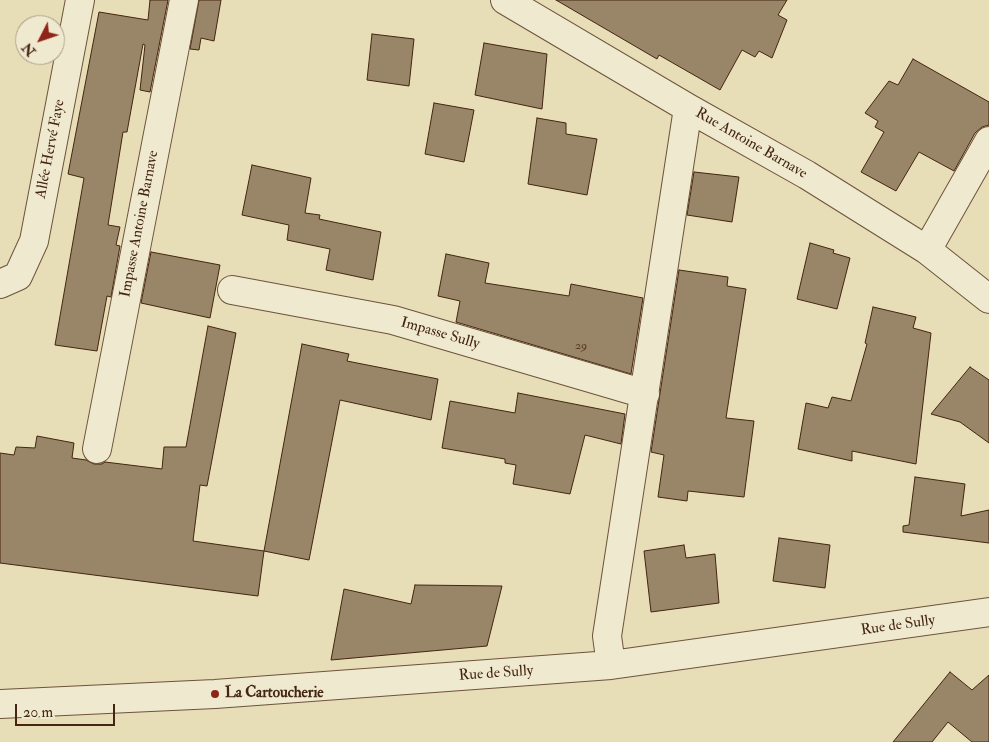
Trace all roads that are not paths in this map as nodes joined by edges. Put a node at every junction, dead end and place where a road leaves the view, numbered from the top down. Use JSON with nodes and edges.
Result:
{"nodes":[{"id":1,"x":80,"y":0,"type":"edge"},
{"id":2,"x":184,"y":0,"type":"edge"},
{"id":3,"x":505,"y":0,"type":"edge"},
{"id":4,"x":688,"y":108,"type":"junction"},
{"id":5,"x":989,"y":141,"type":"edge"},
{"id":6,"x":927,"y":250,"type":"junction"},
{"id":7,"x":0,"y":284,"type":"edge"},
{"id":8,"x":232,"y":290,"type":"dead end"},
{"id":9,"x":989,"y":299,"type":"edge"},
{"id":10,"x":645,"y":394,"type":"junction"},
{"id":11,"x":97,"y":449,"type":"dead end"},
{"id":12,"x":989,"y":612,"type":"edge"},
{"id":13,"x":611,"y":665,"type":"junction"},
{"id":14,"x":0,"y":704,"type":"edge"}],
"edges":[{"from":1,"to":7,"type":"street","name":"Allée Hervé Faye"},
{"from":2,"to":11,"type":"street","name":"Impasse Antoine Barnave"},
{"from":3,"to":4,"type":"street","name":"Rue Antoine Barnave"},
{"from":4,"to":6,"type":"street","name":"Rue Antoine Barnave"},
{"from":4,"to":10,"type":"street"},
{"from":5,"to":6,"type":"street"},
{"from":6,"to":9,"type":"street","name":"Rue Antoine Barnave"},
{"from":8,"to":10,"type":"street","name":"Impasse Sully"},
{"from":10,"to":13,"type":"street"},
{"from":12,"to":13,"type":"street","name":"Rue de Sully"},
{"from":13,"to":14,"type":"street","name":"Rue de Sully"}]}
